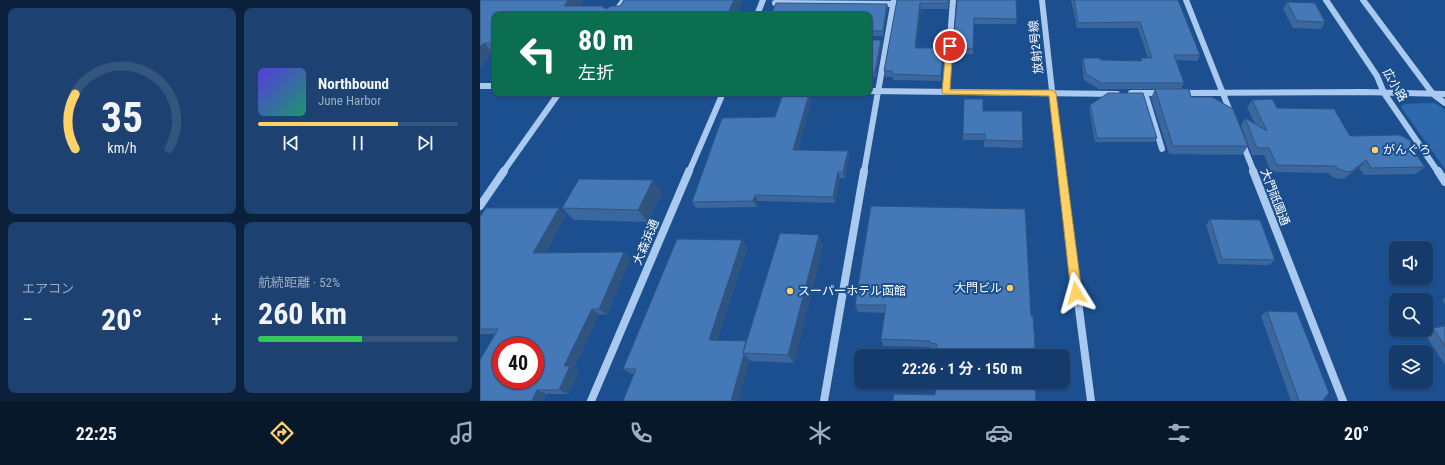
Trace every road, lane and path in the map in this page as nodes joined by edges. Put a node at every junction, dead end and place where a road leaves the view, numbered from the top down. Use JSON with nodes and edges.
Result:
{"nodes":[{"id":1,"x":624,"y":0,"type":"edge"},
{"id":2,"x":763,"y":0,"type":"edge"},
{"id":3,"x":953,"y":0,"type":"edge"},
{"id":4,"x":1042,"y":0,"type":"edge"},
{"id":5,"x":1186,"y":0,"type":"edge"},
{"id":6,"x":1326,"y":0,"type":"edge"},
{"id":7,"x":1363,"y":0,"type":"edge"},
{"id":8,"x":893,"y":2,"type":"edge"},
{"id":9,"x":775,"y":3,"type":"edge"},
{"id":10,"x":615,"y":12,"type":"edge"},
{"id":11,"x":758,"y":12,"type":"edge"},
{"id":12,"x":480,"y":86,"type":"edge"},
{"id":13,"x":492,"y":86,"type":"edge"},
{"id":14,"x":872,"y":91,"type":"edge"},
{"id":15,"x":878,"y":91,"type":"junction"},
{"id":16,"x":946,"y":92,"type":"junction"},
{"id":17,"x":1052,"y":93,"type":"junction"},
{"id":18,"x":1145,"y":93,"type":"junction"},
{"id":19,"x":1168,"y":93,"type":"edge"},
{"id":20,"x":1176,"y":93,"type":"edge"},
{"id":21,"x":1223,"y":93,"type":"junction"},
{"id":22,"x":1384,"y":93,"type":"junction"},
{"id":23,"x":1433,"y":94,"type":"junction"},
{"id":24,"x":1445,"y":94,"type":"edge"},
{"id":25,"x":557,"y":96,"type":"edge"},
{"id":26,"x":723,"y":96,"type":"edge"},
{"id":27,"x":1445,"y":103,"type":"edge"},
{"id":28,"x":1234,"y":122,"type":"edge"},
{"id":29,"x":1240,"y":136,"type":"edge"},
{"id":30,"x":1162,"y":150,"type":"dead end"},
{"id":31,"x":1445,"y":182,"type":"edge"},
{"id":32,"x":480,"y":206,"type":"edge"},
{"id":33,"x":591,"y":401,"type":"edge"},
{"id":34,"x":824,"y":401,"type":"edge"},
{"id":35,"x":1091,"y":401,"type":"edge"},
{"id":36,"x":1343,"y":401,"type":"edge"}],
"edges":[{"from":1,"to":10,"type":"street"},
{"from":2,"to":11,"type":"street"},
{"from":3,"to":16,"type":"street"},
{"from":4,"to":17,"type":"street","name":"放射2号線"},
{"from":5,"to":21,"type":"street"},
{"from":6,"to":22,"type":"street","name":"広小路"},
{"from":7,"to":23,"type":"street","name":"広小路"},
{"from":8,"to":9,"type":"street"},
{"from":8,"to":15,"type":"street"},
{"from":12,"to":13,"type":"street"},
{"from":14,"to":15,"type":"street"},
{"from":15,"to":16,"type":"street"},
{"from":15,"to":34,"type":"street"},
{"from":16,"to":17,"type":"street"},
{"from":17,"to":18,"type":"street"},
{"from":17,"to":35,"type":"street","name":"放射2号線"},
{"from":18,"to":19,"type":"street"},
{"from":18,"to":30,"type":"street"},
{"from":20,"to":21,"type":"street"},
{"from":21,"to":22,"type":"street"},
{"from":21,"to":28,"type":"street"},
{"from":22,"to":23,"type":"street"},
{"from":22,"to":31,"type":"street","name":"広小路"},
{"from":23,"to":24,"type":"street"},
{"from":23,"to":27,"type":"street","name":"広小路"},
{"from":25,"to":32,"type":"street"},
{"from":26,"to":33,"type":"street","name":"大森浜通"},
{"from":29,"to":36,"type":"street","name":"大門祇園通"}]}
